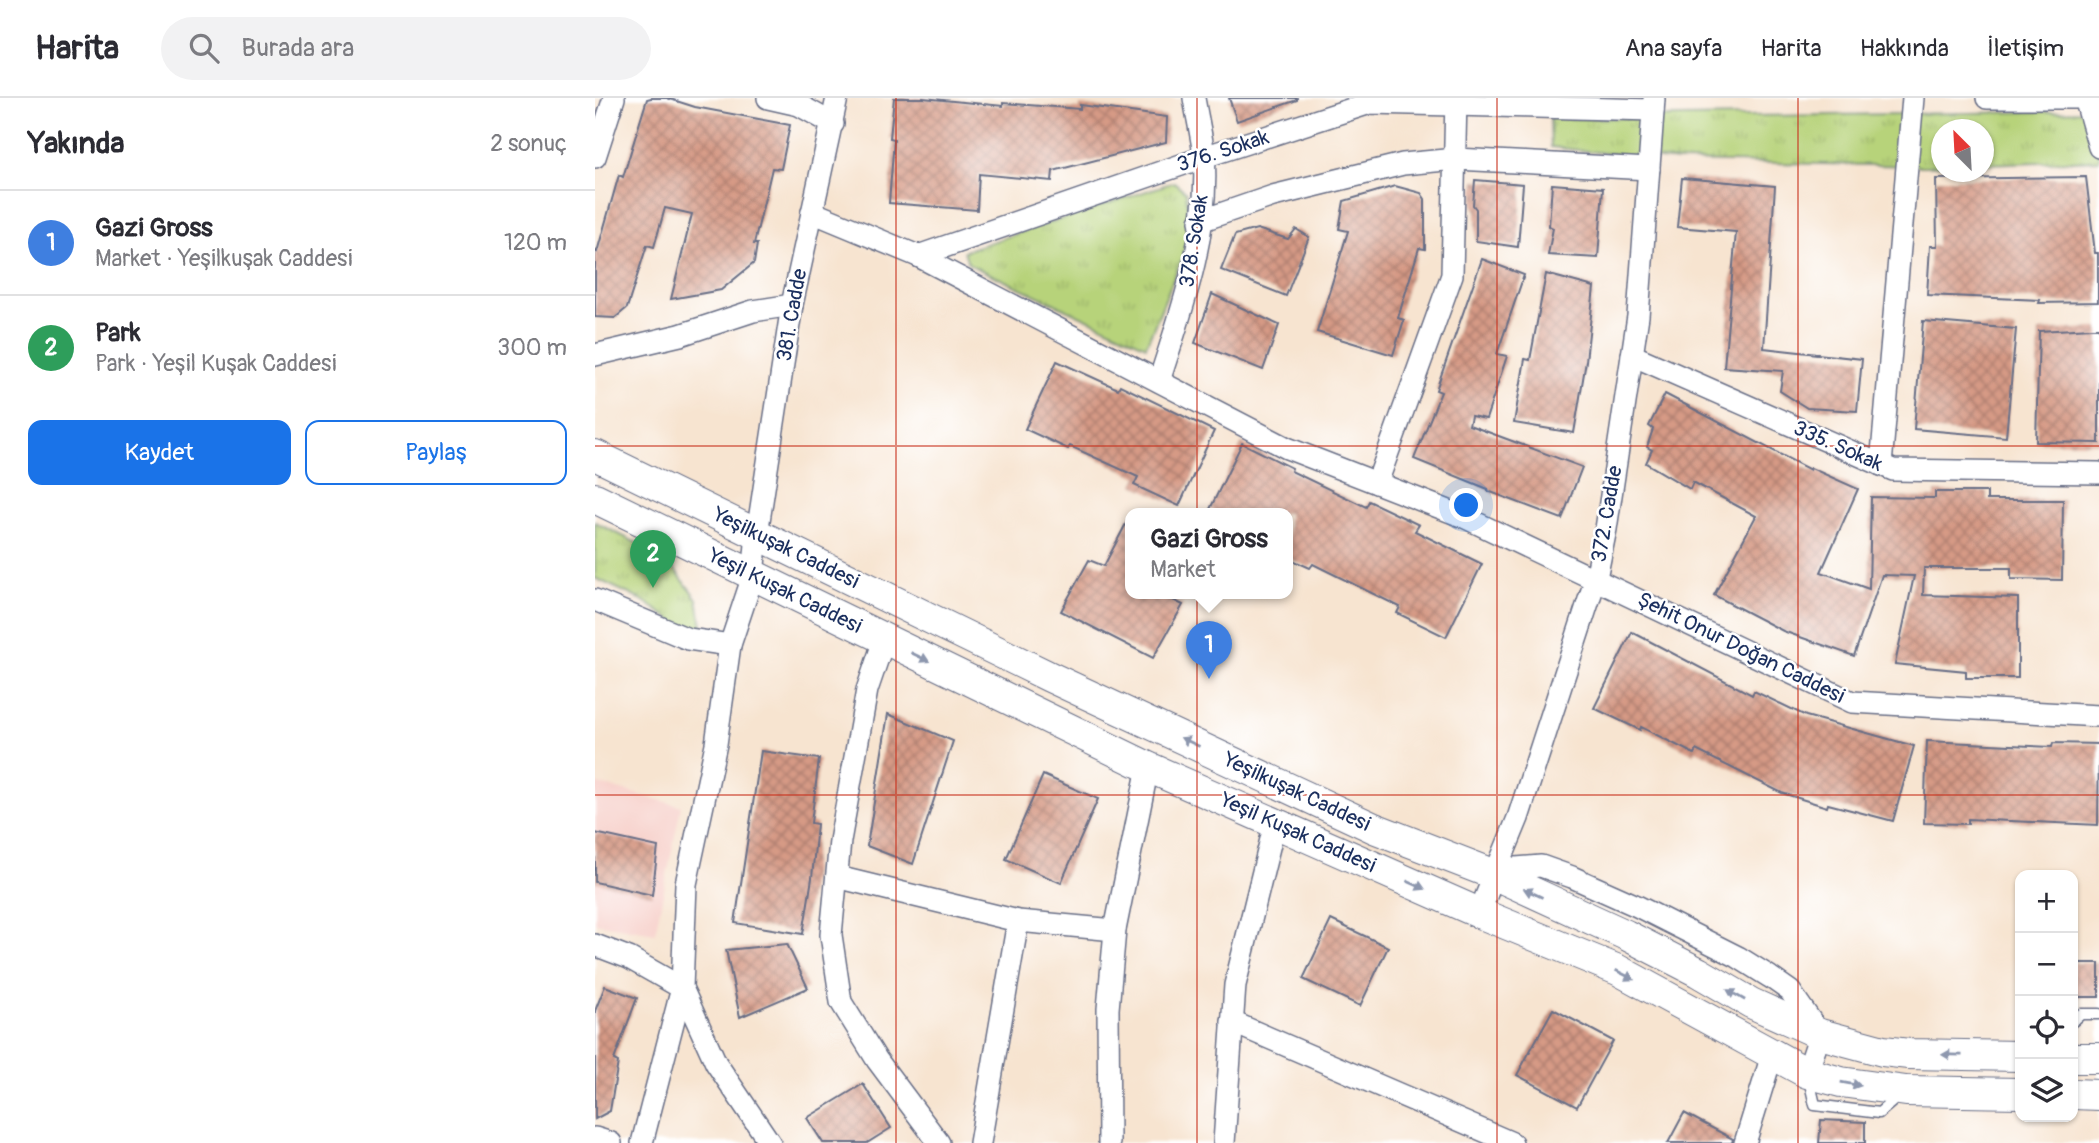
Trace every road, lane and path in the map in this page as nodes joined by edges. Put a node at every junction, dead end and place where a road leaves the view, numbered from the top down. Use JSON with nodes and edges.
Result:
{"nodes":[{"id":1,"x":614,"y":98,"type":"edge"},
{"id":2,"x":768,"y":98,"type":"edge"},
{"id":3,"x":837,"y":98,"type":"edge"},
{"id":4,"x":1194,"y":98,"type":"edge"},
{"id":5,"x":1913,"y":98,"type":"edge"},
{"id":6,"x":1987,"y":98,"type":"edge"},
{"id":7,"x":2085,"y":98,"type":"edge"},
{"id":8,"x":2099,"y":98,"type":"edge"},
{"id":9,"x":1457,"y":102,"type":"edge"},
{"id":10,"x":1653,"y":104,"type":"edge"},
{"id":11,"x":833,"y":124,"type":"junction"},
{"id":12,"x":2099,"y":147,"type":"edge"},
{"id":13,"x":595,"y":157,"type":"edge"},
{"id":14,"x":1204,"y":157,"type":"junction"},
{"id":15,"x":1456,"y":159,"type":"junction"},
{"id":16,"x":1649,"y":169,"type":"junction"},
{"id":17,"x":813,"y":212,"type":"junction"},
{"id":18,"x":1200,"y":221,"type":"junction"},
{"id":19,"x":918,"y":256,"type":"junction"},
{"id":20,"x":792,"y":305,"type":"junction"},
{"id":21,"x":595,"y":355,"type":"edge"},
{"id":22,"x":1632,"y":355,"type":"junction"},
{"id":23,"x":1159,"y":381,"type":"junction"},
{"id":24,"x":595,"y":455,"type":"edge"},
{"id":25,"x":1881,"y":465,"type":"junction"},
{"id":26,"x":2099,"y":473,"type":"edge"},
{"id":27,"x":1377,"y":483,"type":"junction"},
{"id":28,"x":595,"y":498,"type":"edge"},
{"id":29,"x":757,"y":534,"type":"junction"},
{"id":30,"x":753,"y":576,"type":"junction"},
{"id":31,"x":1595,"y":578,"type":"junction"},
{"id":32,"x":595,"y":600,"type":"edge"},
{"id":33,"x":884,"y":640,"type":"junction"},
{"id":34,"x":730,"y":645,"type":"junction"},
{"id":35,"x":2099,"y":716,"type":"edge"},
{"id":36,"x":1148,"y":767,"type":"junction"},
{"id":37,"x":1275,"y":823,"type":"junction"},
{"id":38,"x":1493,"y":874,"type":"junction"},
{"id":39,"x":837,"y":877,"type":"junction"},
{"id":40,"x":1479,"y":913,"type":"junction"},
{"id":41,"x":1018,"y":921,"type":"junction"},
{"id":42,"x":1115,"y":930,"type":"junction"},
{"id":43,"x":595,"y":945,"type":"edge"},
{"id":44,"x":682,"y":988,"type":"junction"},
{"id":45,"x":2099,"y":1014,"type":"edge"},
{"id":46,"x":2078,"y":1017,"type":"edge"},
{"id":47,"x":1233,"y":1022,"type":"junction"},
{"id":48,"x":1820,"y":1034,"type":"junction"},
{"id":49,"x":1909,"y":1054,"type":"junction"},
{"id":50,"x":1772,"y":1055,"type":"junction"},
{"id":51,"x":2015,"y":1056,"type":"edge"},
{"id":52,"x":2078,"y":1058,"type":"edge"},
{"id":53,"x":2099,"y":1058,"type":"edge"},
{"id":54,"x":1807,"y":1073,"type":"junction"},
{"id":55,"x":1906,"y":1091,"type":"junction"},
{"id":56,"x":2015,"y":1093,"type":"edge"},
{"id":57,"x":2078,"y":1094,"type":"edge"},
{"id":58,"x":2099,"y":1095,"type":"edge"},
{"id":59,"x":595,"y":1138,"type":"edge"},
{"id":60,"x":936,"y":1140,"type":"edge"},
{"id":61,"x":611,"y":1143,"type":"edge"},
{"id":62,"x":642,"y":1143,"type":"edge"},
{"id":63,"x":770,"y":1143,"type":"edge"},
{"id":64,"x":957,"y":1143,"type":"edge"},
{"id":65,"x":980,"y":1143,"type":"edge"},
{"id":66,"x":1109,"y":1143,"type":"edge"},
{"id":67,"x":1224,"y":1143,"type":"edge"},
{"id":68,"x":1512,"y":1143,"type":"edge"},
{"id":69,"x":1745,"y":1143,"type":"edge"}],
"edges":[{"from":1,"to":13,"type":"street"},
{"from":2,"to":11,"type":"street"},
{"from":3,"to":11,"type":"street","name":"381. Cadde"},
{"from":4,"to":14,"type":"street","name":"378. Sokak"},
{"from":5,"to":25,"type":"street"},
{"from":6,"to":7,"type":"street"},
{"from":7,"to":8,"type":"street"},
{"from":7,"to":12,"type":"street"},
{"from":9,"to":10,"type":"street","name":"376. Sokak"},
{"from":9,"to":14,"type":"street","name":"376. Sokak"},
{"from":9,"to":15,"type":"street"},
{"from":10,"to":16,"type":"street","name":"372. Cadde"},
{"from":11,"to":17,"type":"street","name":"381. Cadde"},
{"from":14,"to":18,"type":"street","name":"378. Sokak"},
{"from":14,"to":19,"type":"street","name":"376. Sokak"},
{"from":15,"to":16,"type":"street"},
{"from":15,"to":18,"type":"street"},
{"from":15,"to":27,"type":"street"},
{"from":16,"to":22,"type":"street","name":"372. Cadde"},
{"from":17,"to":19,"type":"street"},
{"from":17,"to":20,"type":"street","name":"381. Cadde"},
{"from":18,"to":23,"type":"street","name":"378. Sokak"},
{"from":19,"to":23,"type":"street","name":"Şehit Onur Doğan Caddesi"},
{"from":20,"to":21,"type":"street"},
{"from":20,"to":29,"type":"street","name":"381. Cadde"},
{"from":22,"to":25,"type":"street","name":"335. Sokak"},
{"from":22,"to":31,"type":"street","name":"372. Cadde"},
{"from":23,"to":27,"type":"street","name":"Şehit Onur Doğan Caddesi"},
{"from":24,"to":29,"type":"main road","name":"Yeşilkuşak Caddesi"},
{"from":25,"to":26,"type":"street","name":"335. Sokak"},
{"from":27,"to":31,"type":"street","name":"Şehit Onur Doğan Caddesi"},
{"from":28,"to":30,"type":"main road","name":"Yeşil Kuşak Caddesi"},
{"from":29,"to":30,"type":"street","name":"381. Cadde"},
{"from":38,"to":29,"type":"main road","name":"Yeşilkuşak Caddesi","one_way":true},
{"from":30,"to":33,"type":"main road","name":"Yeşil Kuşak Caddesi"},
{"from":30,"to":34,"type":"street","name":"381. Cadde"},
{"from":31,"to":35,"type":"street","name":"Şehit Onur Doğan Caddesi"},
{"from":31,"to":38,"type":"street","name":"372. Cadde"},
{"from":32,"to":34,"type":"street"},
{"from":33,"to":36,"type":"main road","name":"Yeşil Kuşak Caddesi","one_way":true},
{"from":33,"to":39,"type":"street"},
{"from":34,"to":44,"type":"street","name":"381. Cadde"},
{"from":36,"to":37,"type":"main road","name":"Yeşil Kuşak Caddesi"},
{"from":36,"to":42,"type":"street"},
{"from":37,"to":40,"type":"main road","name":"Yeşil Kuşak Caddesi","one_way":true},
{"from":37,"to":47,"type":"street"},
{"from":38,"to":40,"type":"street","name":"372. Cadde"},
{"from":48,"to":38,"type":"main road","name":"Yeşilkuşak Caddesi","one_way":true},
{"from":39,"to":41,"type":"street"},
{"from":39,"to":60,"type":"street"},
{"from":40,"to":50,"type":"main road","name":"Yeşil Kuşak Caddesi","one_way":true},
{"from":41,"to":42,"type":"street"},
{"from":41,"to":65,"type":"street"},
{"from":42,"to":66,"type":"street"},
{"from":43,"to":44,"type":"street"},
{"from":44,"to":62,"type":"street"},
{"from":44,"to":63,"type":"street"},
{"from":45,"to":46,"type":"lane"},
{"from":47,"to":67,"type":"street"},
{"from":47,"to":68,"type":"street"},
{"from":48,"to":49,"type":"main road","name":"Yeşilkuşak Caddesi"},
{"from":48,"to":54,"type":"street"},
{"from":51,"to":49,"type":"main road","name":"Yeşilkuşak Caddesi","one_way":true},
{"from":49,"to":55,"type":"street"},
{"from":50,"to":54,"type":"main road","name":"Yeşil Kuşak Caddesi"},
{"from":50,"to":69,"type":"street"},
{"from":52,"to":53,"type":"main road"},
{"from":54,"to":55,"type":"main road","name":"Yeşil Kuşak Caddesi","one_way":true},
{"from":55,"to":56,"type":"main road","name":"Yeşil Kuşak Caddesi"},
{"from":57,"to":58,"type":"main road"},
{"from":59,"to":61,"type":"street"},
{"from":60,"to":64,"type":"street"}]}
